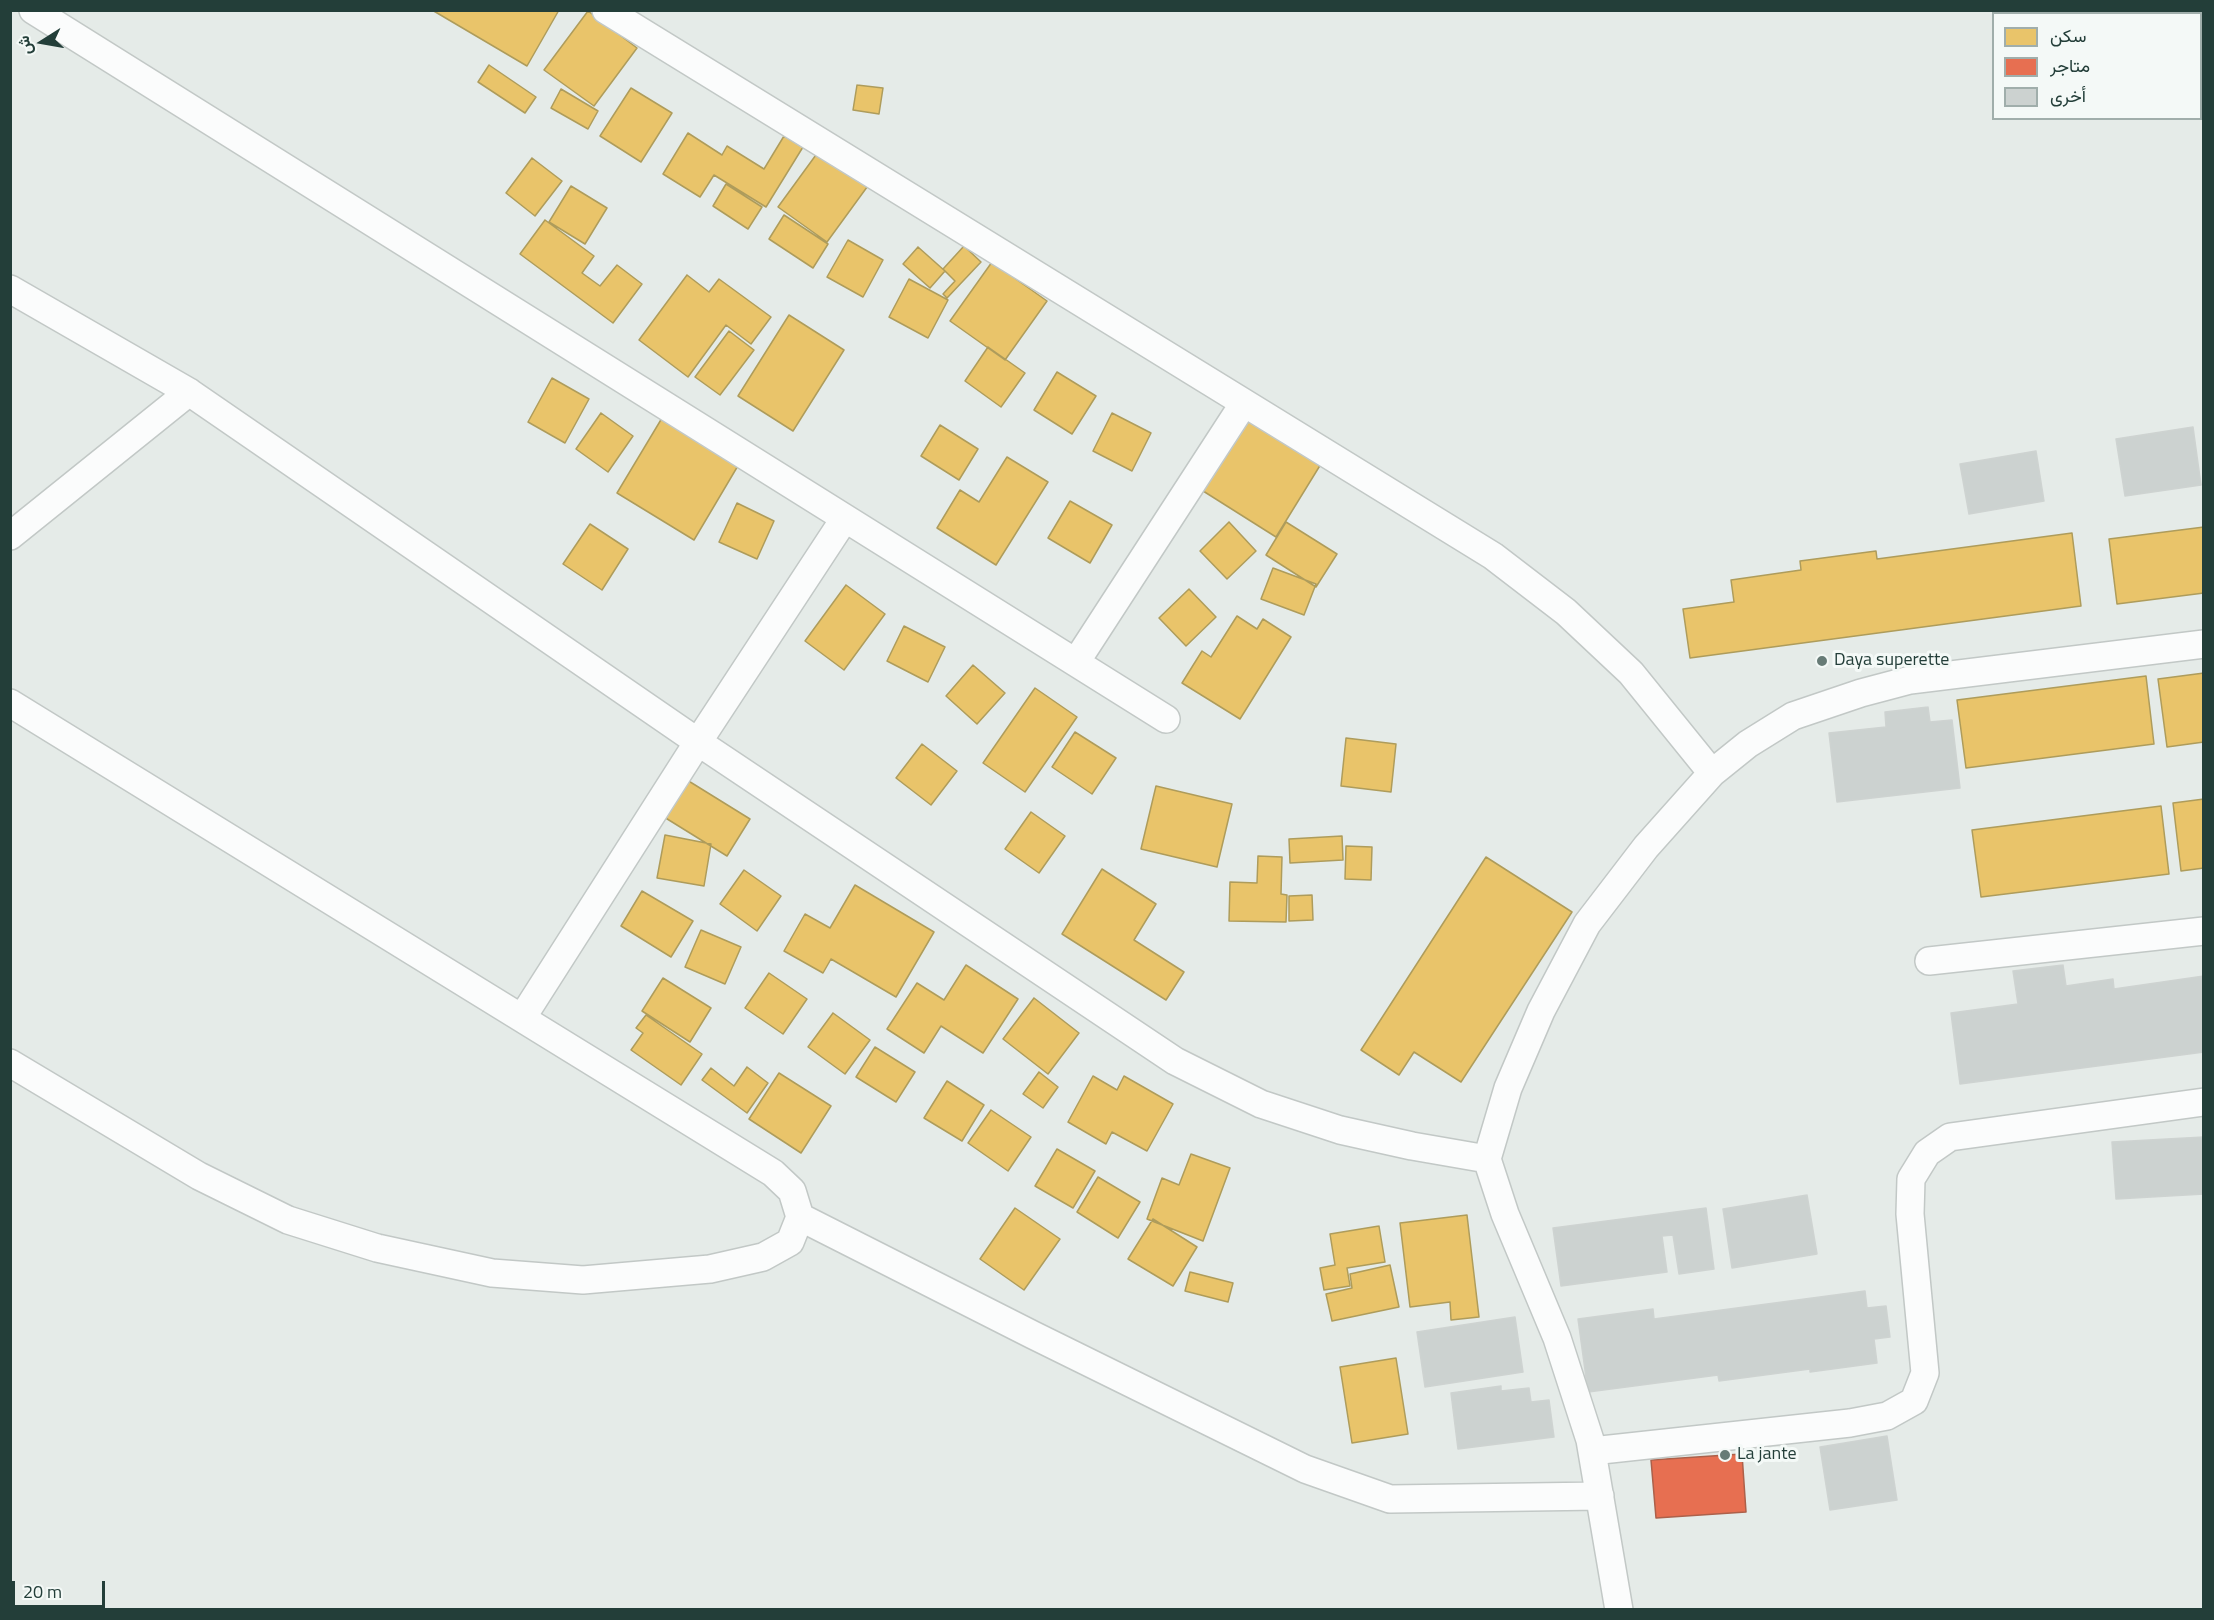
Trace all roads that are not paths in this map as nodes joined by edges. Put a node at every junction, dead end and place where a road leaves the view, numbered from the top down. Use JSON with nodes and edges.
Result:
{"nodes":[{"id":1,"x":33,"y":10,"type":"edge"},
{"id":2,"x":606,"y":10,"type":"edge"},
{"id":3,"x":10,"y":289,"type":"edge"},
{"id":4,"x":189,"y":392,"type":"junction"},
{"id":5,"x":1244,"y":403,"type":"junction"},
{"id":6,"x":845,"y":518,"type":"junction"},
{"id":7,"x":10,"y":536,"type":"edge"},
{"id":8,"x":2204,"y":644,"type":"edge"},
{"id":9,"x":1076,"y":662,"type":"junction"},
{"id":10,"x":10,"y":703,"type":"edge"},
{"id":11,"x":1166,"y":719,"type":"dead end"},
{"id":12,"x":698,"y":742,"type":"junction"},
{"id":13,"x":1712,"y":773,"type":"junction"},
{"id":14,"x":2204,"y":931,"type":"edge"},
{"id":15,"x":1929,"y":961,"type":"dead end"},
{"id":16,"x":522,"y":1018,"type":"junction"},
{"id":17,"x":10,"y":1063,"type":"edge"},
{"id":18,"x":2204,"y":1102,"type":"edge"},
{"id":19,"x":1486,"y":1159,"type":"junction"},
{"id":20,"x":800,"y":1217,"type":"junction"},
{"id":21,"x":1592,"y":1451,"type":"junction"},
{"id":22,"x":1600,"y":1496,"type":"junction"},
{"id":23,"x":1619,"y":1610,"type":"edge"}],
"edges":[{"from":1,"to":6,"type":"street"},
{"from":2,"to":5,"type":"street"},
{"from":3,"to":4,"type":"street"},
{"from":4,"to":7,"type":"street"},
{"from":4,"to":12,"type":"street"},
{"from":5,"to":9,"type":"street"},
{"from":5,"to":13,"type":"street"},
{"from":6,"to":9,"type":"street"},
{"from":6,"to":12,"type":"street"},
{"from":8,"to":13,"type":"street"},
{"from":9,"to":11,"type":"street"},
{"from":10,"to":16,"type":"street"},
{"from":12,"to":16,"type":"street"},
{"from":12,"to":19,"type":"street"},
{"from":13,"to":19,"type":"street"},
{"from":14,"to":15,"type":"street"},
{"from":16,"to":20,"type":"street"},
{"from":17,"to":20,"type":"street"},
{"from":18,"to":21,"type":"street"},
{"from":19,"to":21,"type":"street"},
{"from":20,"to":22,"type":"street"},
{"from":21,"to":22,"type":"street"},
{"from":22,"to":23,"type":"street"}]}
